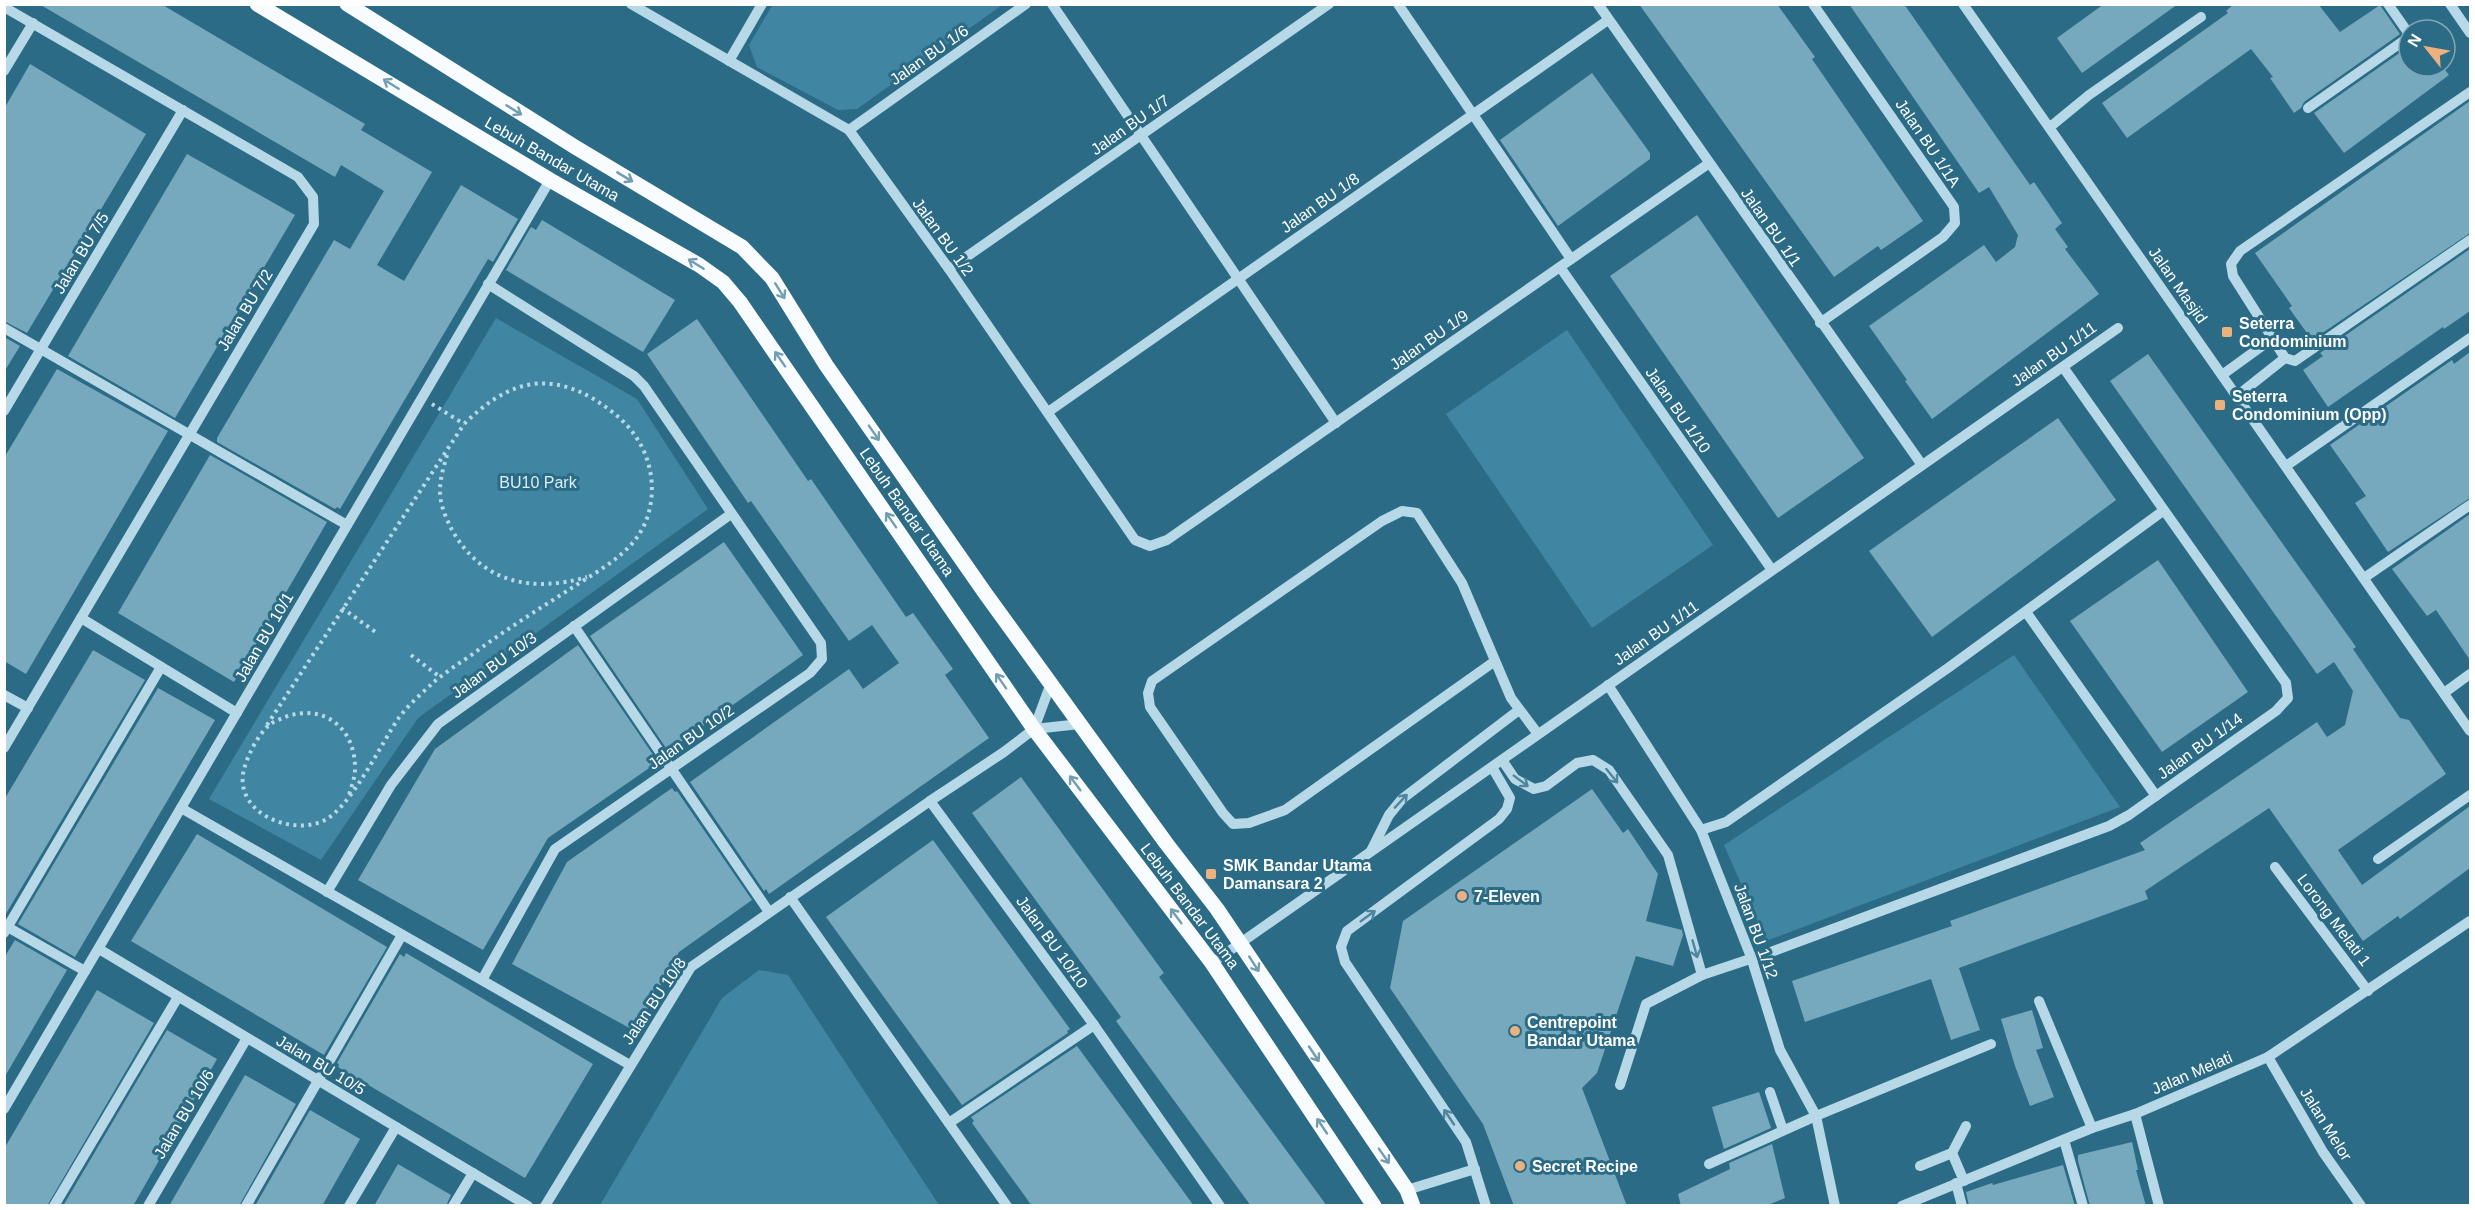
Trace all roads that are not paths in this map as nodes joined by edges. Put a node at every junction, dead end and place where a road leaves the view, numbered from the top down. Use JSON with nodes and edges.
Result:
{"nodes":[{"id":1,"x":257,"y":4,"type":"edge"},
{"id":2,"x":347,"y":4,"type":"edge"},
{"id":3,"x":631,"y":4,"type":"edge"},
{"id":4,"x":762,"y":4,"type":"edge"},
{"id":5,"x":1026,"y":4,"type":"edge"},
{"id":6,"x":1052,"y":4,"type":"edge"},
{"id":7,"x":1329,"y":4,"type":"edge"},
{"id":8,"x":1398,"y":4,"type":"edge"},
{"id":9,"x":1598,"y":4,"type":"edge"},
{"id":10,"x":1813,"y":4,"type":"edge"},
{"id":11,"x":1963,"y":4,"type":"edge"},
{"id":12,"x":2388,"y":4,"type":"edge"},
{"id":13,"x":2450,"y":4,"type":"edge"},
{"id":14,"x":4,"y":7,"type":"edge"},
{"id":15,"x":2201,"y":17,"type":"dead end"},
{"id":16,"x":2397,"y":18,"type":"edge"},
{"id":17,"x":1608,"y":20,"type":"junction"},
{"id":18,"x":33,"y":23,"type":"junction"},
{"id":19,"x":2470,"y":33,"type":"edge"},
{"id":20,"x":2397,"y":44,"type":"edge"},
{"id":21,"x":729,"y":61,"type":"junction"},
{"id":22,"x":4,"y":71,"type":"edge"},
{"id":23,"x":2470,"y":92,"type":"edge"},
{"id":24,"x":2308,"y":108,"type":"dead end"},
{"id":25,"x":183,"y":110,"type":"junction"},
{"id":26,"x":1473,"y":114,"type":"junction"},
{"id":27,"x":2050,"y":127,"type":"junction"},
{"id":28,"x":849,"y":130,"type":"junction"},
{"id":29,"x":1141,"y":136,"type":"junction"},
{"id":30,"x":1708,"y":164,"type":"junction"},
{"id":31,"x":550,"y":180,"type":"junction"},
{"id":32,"x":2470,"y":240,"type":"edge"},
{"id":33,"x":1571,"y":259,"type":"junction"},
{"id":34,"x":1560,"y":267,"type":"junction"},
{"id":35,"x":949,"y":269,"type":"junction"},
{"id":36,"x":1238,"y":279,"type":"junction"},
{"id":37,"x":488,"y":284,"type":"junction"},
{"id":38,"x":1820,"y":322,"type":"junction"},
{"id":39,"x":4,"y":328,"type":"edge"},
{"id":40,"x":2118,"y":328,"type":"dead end"},
{"id":41,"x":2273,"y":338,"type":"junction"},
{"id":42,"x":2470,"y":338,"type":"edge"},
{"id":43,"x":41,"y":349,"type":"junction"},
{"id":44,"x":2285,"y":358,"type":"junction"},
{"id":45,"x":2063,"y":367,"type":"junction"},
{"id":46,"x":2222,"y":375,"type":"junction"},
{"id":47,"x":2237,"y":396,"type":"junction"},
{"id":48,"x":4,"y":411,"type":"edge"},
{"id":49,"x":1048,"y":412,"type":"junction"},
{"id":50,"x":1336,"y":423,"type":"junction"},
{"id":51,"x":189,"y":434,"type":"junction"},
{"id":52,"x":1922,"y":465,"type":"junction"},
{"id":53,"x":2286,"y":466,"type":"junction"},
{"id":54,"x":2470,"y":505,"type":"edge"},
{"id":55,"x":2163,"y":512,"type":"junction"},
{"id":56,"x":731,"y":514,"type":"junction"},
{"id":57,"x":347,"y":525,"type":"junction"},
{"id":58,"x":1167,"y":540,"type":"joint"},
{"id":59,"x":1772,"y":570,"type":"junction"},
{"id":60,"x":2364,"y":578,"type":"junction"},
{"id":61,"x":2026,"y":612,"type":"junction"},
{"id":62,"x":81,"y":618,"type":"junction"},
{"id":63,"x":574,"y":626,"type":"junction"},
{"id":64,"x":1495,"y":661,"type":"junction"},
{"id":65,"x":160,"y":667,"type":"junction"},
{"id":66,"x":2470,"y":674,"type":"edge"},
{"id":67,"x":1051,"y":683,"type":"junction"},
{"id":68,"x":1608,"y":685,"type":"junction"},
{"id":69,"x":2444,"y":693,"type":"junction"},
{"id":70,"x":4,"y":695,"type":"edge"},
{"id":71,"x":28,"y":708,"type":"junction"},
{"id":72,"x":1519,"y":710,"type":"junction"},
{"id":73,"x":237,"y":713,"type":"junction"},
{"id":74,"x":1080,"y":724,"type":"junction"},
{"id":75,"x":1034,"y":729,"type":"junction"},
{"id":76,"x":2470,"y":731,"type":"edge"},
{"id":77,"x":1538,"y":734,"type":"junction"},
{"id":78,"x":4,"y":748,"type":"edge"},
{"id":79,"x":1502,"y":760,"type":"junction"},
{"id":80,"x":1492,"y":767,"type":"junction"},
{"id":81,"x":672,"y":769,"type":"junction"},
{"id":82,"x":2470,"y":795,"type":"edge"},
{"id":83,"x":2156,"y":796,"type":"junction"},
{"id":84,"x":930,"y":801,"type":"junction"},
{"id":85,"x":181,"y":808,"type":"junction"},
{"id":86,"x":1701,"y":830,"type":"junction"},
{"id":87,"x":1371,"y":851,"type":"junction"},
{"id":88,"x":2378,"y":859,"type":"dead end"},
{"id":89,"x":2276,"y":867,"type":"dead end"},
{"id":90,"x":327,"y":892,"type":"junction"},
{"id":91,"x":790,"y":897,"type":"junction"},
{"id":92,"x":769,"y":912,"type":"junction"},
{"id":93,"x":2470,"y":921,"type":"edge"},
{"id":94,"x":6,"y":928,"type":"edge"},
{"id":95,"x":402,"y":935,"type":"junction"},
{"id":96,"x":1240,"y":943,"type":"junction"},
{"id":97,"x":99,"y":950,"type":"junction"},
{"id":98,"x":1751,"y":957,"type":"junction"},
{"id":99,"x":1212,"y":963,"type":"junction"},
{"id":100,"x":85,"y":971,"type":"junction"},
{"id":101,"x":1702,"y":975,"type":"junction"},
{"id":102,"x":482,"y":980,"type":"junction"},
{"id":103,"x":2368,"y":991,"type":"junction"},
{"id":104,"x":178,"y":997,"type":"junction"},
{"id":105,"x":2038,"y":1000,"type":"dead end"},
{"id":106,"x":1094,"y":1025,"type":"junction"},
{"id":107,"x":247,"y":1038,"type":"junction"},
{"id":108,"x":1991,"y":1044,"type":"dead end"},
{"id":109,"x":2268,"y":1057,"type":"junction"},
{"id":110,"x":630,"y":1065,"type":"junction"},
{"id":111,"x":318,"y":1080,"type":"junction"},
{"id":112,"x":1620,"y":1085,"type":"dead end"},
{"id":113,"x":1770,"y":1092,"type":"dead end"},
{"id":114,"x":4,"y":1109,"type":"edge"},
{"id":115,"x":2135,"y":1114,"type":"junction"},
{"id":116,"x":1816,"y":1116,"type":"junction"},
{"id":117,"x":949,"y":1123,"type":"junction"},
{"id":118,"x":1966,"y":1126,"type":"dead end"},
{"id":119,"x":396,"y":1127,"type":"junction"},
{"id":120,"x":2092,"y":1128,"type":"junction"},
{"id":121,"x":1783,"y":1130,"type":"junction"},
{"id":122,"x":2064,"y":1140,"type":"junction"},
{"id":123,"x":1952,"y":1153,"type":"junction"},
{"id":124,"x":1709,"y":1164,"type":"dead end"},
{"id":125,"x":1920,"y":1166,"type":"dead end"},
{"id":126,"x":1475,"y":1169,"type":"junction"},
{"id":127,"x":473,"y":1173,"type":"junction"},
{"id":128,"x":1960,"y":1182,"type":"junction"},
{"id":129,"x":1407,"y":1190,"type":"junction"},
{"id":130,"x":54,"y":1206,"type":"edge"},
{"id":131,"x":148,"y":1206,"type":"edge"},
{"id":132,"x":246,"y":1206,"type":"edge"},
{"id":133,"x":349,"y":1206,"type":"edge"},
{"id":134,"x":453,"y":1206,"type":"edge"},
{"id":135,"x":528,"y":1206,"type":"edge"},
{"id":136,"x":545,"y":1206,"type":"edge"},
{"id":137,"x":1007,"y":1206,"type":"edge"},
{"id":138,"x":1221,"y":1206,"type":"edge"},
{"id":139,"x":1374,"y":1206,"type":"edge"},
{"id":140,"x":1413,"y":1206,"type":"edge"},
{"id":141,"x":1486,"y":1206,"type":"edge"},
{"id":142,"x":1835,"y":1206,"type":"edge"},
{"id":143,"x":1902,"y":1206,"type":"edge"},
{"id":144,"x":1962,"y":1206,"type":"edge"},
{"id":145,"x":2083,"y":1206,"type":"edge"},
{"id":146,"x":2159,"y":1206,"type":"edge"},
{"id":147,"x":2361,"y":1206,"type":"edge"}],
"edges":[{"from":31,"to":1,"type":"main road","name":"Lebuh Bandar Utama","one_way":true},
{"from":2,"to":67,"type":"main road","name":"Lebuh Bandar Utama","one_way":true},
{"from":3,"to":21,"type":"street","name":"Jalan BU 1/2"},
{"from":4,"to":21,"type":"street"},
{"from":5,"to":28,"type":"street","name":"Jalan BU 1/6"},
{"from":6,"to":29,"type":"street"},
{"from":7,"to":29,"type":"street","name":"Jalan BU 1/7"},
{"from":8,"to":26,"type":"street"},
{"from":9,"to":17,"type":"street","name":"Jalan BU 1/1"},
{"from":10,"to":38,"type":"street","name":"Jalan BU 1/1A"},
{"from":11,"to":27,"type":"street","name":"Jalan Masjid"},
{"from":12,"to":16,"type":"street"},
{"from":13,"to":19,"type":"street"},
{"from":14,"to":18,"type":"street","name":"Jalan BU 7/2"},
{"from":15,"to":27,"type":"street"},
{"from":17,"to":26,"type":"street","name":"Jalan BU 1/8"},
{"from":17,"to":30,"type":"street","name":"Jalan BU 1/1"},
{"from":18,"to":22,"type":"street"},
{"from":18,"to":25,"type":"street","name":"Jalan BU 7/2"},
{"from":20,"to":24,"type":"street"},
{"from":21,"to":28,"type":"street","name":"Jalan BU 1/2"},
{"from":23,"to":41,"type":"street"},
{"from":25,"to":43,"type":"street","name":"Jalan BU 7/5"},
{"from":25,"to":51,"type":"street","name":"Jalan BU 7/2"},
{"from":26,"to":33,"type":"street"},
{"from":26,"to":36,"type":"street","name":"Jalan BU 1/8"},
{"from":27,"to":46,"type":"street","name":"Jalan Masjid"},
{"from":28,"to":35,"type":"street","name":"Jalan BU 1/2"},
{"from":29,"to":35,"type":"street","name":"Jalan BU 1/7"},
{"from":29,"to":36,"type":"street"},
{"from":30,"to":33,"type":"street","name":"Jalan BU 1/9"},
{"from":30,"to":38,"type":"street","name":"Jalan BU 1/1"},
{"from":31,"to":37,"type":"street","name":"Jalan BU 10/1"},
{"from":75,"to":31,"type":"main road","name":"Lebuh Bandar Utama","one_way":true},
{"from":32,"to":44,"type":"street"},
{"from":33,"to":34,"type":"street","name":"Jalan BU 1/9"},
{"from":34,"to":50,"type":"street","name":"Jalan BU 1/9"},
{"from":34,"to":59,"type":"street","name":"Jalan BU 1/10"},
{"from":35,"to":49,"type":"street","name":"Jalan BU 1/2"},
{"from":36,"to":49,"type":"street","name":"Jalan BU 1/8"},
{"from":36,"to":50,"type":"street"},
{"from":37,"to":56,"type":"street"},
{"from":37,"to":57,"type":"street","name":"Jalan BU 10/1"},
{"from":38,"to":52,"type":"street","name":"Jalan BU 1/1"},
{"from":39,"to":43,"type":"street"},
{"from":40,"to":45,"type":"street","name":"Jalan BU 1/11"},
{"from":41,"to":44,"type":"street"},
{"from":41,"to":46,"type":"street"},
{"from":42,"to":53,"type":"street"},
{"from":43,"to":48,"type":"street","name":"Jalan BU 7/5"},
{"from":43,"to":51,"type":"street"},
{"from":44,"to":47,"type":"street"},
{"from":45,"to":52,"type":"street","name":"Jalan BU 1/11"},
{"from":45,"to":55,"type":"street","name":"Jalan BU 1/14"},
{"from":46,"to":47,"type":"street","name":"Jalan Masjid"},
{"from":47,"to":53,"type":"street","name":"Jalan Masjid"},
{"from":49,"to":58,"type":"street","name":"Jalan BU 1/2"},
{"from":50,"to":58,"type":"street","name":"Jalan BU 1/9"},
{"from":51,"to":57,"type":"street"},
{"from":51,"to":62,"type":"street","name":"Jalan BU 7/2"},
{"from":52,"to":59,"type":"street","name":"Jalan BU 1/11"},
{"from":53,"to":60,"type":"street","name":"Jalan Masjid"},
{"from":54,"to":60,"type":"street"},
{"from":55,"to":61,"type":"street"},
{"from":55,"to":83,"type":"street","name":"Jalan BU 1/14"},
{"from":56,"to":63,"type":"street","name":"Jalan BU 10/3"},
{"from":56,"to":81,"type":"street","name":"Jalan BU 10/2"},
{"from":57,"to":73,"type":"street","name":"Jalan BU 10/1"},
{"from":59,"to":68,"type":"street","name":"Jalan BU 1/11"},
{"from":60,"to":69,"type":"street","name":"Jalan Masjid"},
{"from":61,"to":83,"type":"street"},
{"from":61,"to":86,"type":"street"},
{"from":62,"to":65,"type":"street"},
{"from":62,"to":71,"type":"street","name":"Jalan BU 7/2"},
{"from":63,"to":81,"type":"street"},
{"from":63,"to":90,"type":"street","name":"Jalan BU 10/3"},
{"from":64,"to":64,"type":"street"},
{"from":64,"to":72,"type":"street"},
{"from":65,"to":73,"type":"street"},
{"from":65,"to":94,"type":"street"},
{"from":66,"to":69,"type":"street"},
{"from":67,"to":74,"type":"main road","name":"Lebuh Bandar Utama"},
{"from":67,"to":75,"type":"street"},
{"from":68,"to":77,"type":"street","name":"Jalan BU 1/11"},
{"from":68,"to":86,"type":"street","name":"Jalan BU 1/12"},
{"from":69,"to":76,"type":"street","name":"Jalan Masjid"},
{"from":70,"to":71,"type":"street"},
{"from":71,"to":78,"type":"street","name":"Jalan BU 7/2"},
{"from":72,"to":77,"type":"street"},
{"from":87,"to":72,"type":"street","one_way":true},
{"from":73,"to":85,"type":"street","name":"Jalan BU 10/1"},
{"from":74,"to":75,"type":"street"},
{"from":74,"to":96,"type":"main road","name":"Lebuh Bandar Utama"},
{"from":75,"to":84,"type":"street"},
{"from":99,"to":75,"type":"main road","name":"Lebuh Bandar Utama","one_way":true},
{"from":77,"to":79,"type":"street","name":"Jalan BU 1/11"},
{"from":79,"to":80,"type":"street","name":"Jalan BU 1/11"},
{"from":79,"to":101,"type":"street","one_way":true},
{"from":80,"to":87,"type":"street","name":"Jalan BU 1/11"},
{"from":126,"to":80,"type":"street","one_way":true},
{"from":81,"to":92,"type":"street"},
{"from":81,"to":102,"type":"street","name":"Jalan BU 10/2"},
{"from":82,"to":88,"type":"street"},
{"from":83,"to":98,"type":"street","name":"Jalan BU 1/14"},
{"from":84,"to":91,"type":"street","name":"Jalan BU 10/8"},
{"from":84,"to":106,"type":"street","name":"Jalan BU 10/10"},
{"from":85,"to":90,"type":"street"},
{"from":85,"to":97,"type":"street","name":"Jalan BU 10/1"},
{"from":86,"to":98,"type":"street","name":"Jalan BU 1/12"},
{"from":87,"to":96,"type":"street","name":"Jalan BU 1/11"},
{"from":89,"to":103,"type":"street","name":"Lorong Melati 1"},
{"from":90,"to":95,"type":"street"},
{"from":91,"to":92,"type":"street","name":"Jalan BU 10/8"},
{"from":91,"to":117,"type":"street"},
{"from":92,"to":110,"type":"street","name":"Jalan BU 10/8"},
{"from":93,"to":103,"type":"street","name":"Jalan Melati"},
{"from":94,"to":100,"type":"street"},
{"from":95,"to":102,"type":"street"},
{"from":95,"to":111,"type":"street"},
{"from":96,"to":99,"type":"street","name":"Jalan BU 1/11"},
{"from":96,"to":129,"type":"main road","name":"Lebuh Bandar Utama","one_way":true},
{"from":97,"to":100,"type":"street","name":"Jalan BU 10/1"},
{"from":97,"to":104,"type":"street","name":"Jalan BU 10/5"},
{"from":98,"to":101,"type":"street","name":"Jalan BU 1/14"},
{"from":98,"to":116,"type":"street","name":"Jalan BU 1/12"},
{"from":139,"to":99,"type":"main road","name":"Lebuh Bandar Utama","one_way":true},
{"from":100,"to":114,"type":"street","name":"Jalan BU 10/1"},
{"from":101,"to":112,"type":"street","name":"Jalan BU 1/14"},
{"from":102,"to":110,"type":"street"},
{"from":103,"to":109,"type":"street","name":"Jalan Melati"},
{"from":104,"to":107,"type":"street","name":"Jalan BU 10/5"},
{"from":104,"to":130,"type":"street"},
{"from":105,"to":120,"type":"street"},
{"from":106,"to":117,"type":"street"},
{"from":106,"to":138,"type":"street","name":"Jalan BU 10/10"},
{"from":107,"to":111,"type":"street","name":"Jalan BU 10/5"},
{"from":107,"to":131,"type":"street","name":"Jalan BU 10/6"},
{"from":108,"to":116,"type":"street"},
{"from":109,"to":115,"type":"street","name":"Jalan Melati"},
{"from":109,"to":147,"type":"street","name":"Jalan Melor"},
{"from":110,"to":136,"type":"street","name":"Jalan BU 10/8"},
{"from":111,"to":119,"type":"street","name":"Jalan BU 10/5"},
{"from":111,"to":132,"type":"street"},
{"from":113,"to":121,"type":"street"},
{"from":115,"to":120,"type":"street","name":"Jalan Melati"},
{"from":115,"to":146,"type":"street"},
{"from":116,"to":121,"type":"street"},
{"from":116,"to":142,"type":"street","name":"Jalan BU 1/12"},
{"from":117,"to":137,"type":"street"},
{"from":118,"to":123,"type":"street"},
{"from":119,"to":127,"type":"street","name":"Jalan BU 10/5"},
{"from":119,"to":133,"type":"street"},
{"from":120,"to":122,"type":"street","name":"Jalan Melati"},
{"from":121,"to":124,"type":"street"},
{"from":122,"to":128,"type":"street","name":"Jalan Melati"},
{"from":122,"to":145,"type":"street"},
{"from":123,"to":125,"type":"street"},
{"from":123,"to":128,"type":"street"},
{"from":126,"to":129,"type":"street"},
{"from":126,"to":141,"type":"street"},
{"from":127,"to":134,"type":"street"},
{"from":127,"to":135,"type":"street","name":"Jalan BU 10/5"},
{"from":128,"to":143,"type":"street","name":"Jalan Melati"},
{"from":128,"to":144,"type":"street"},
{"from":129,"to":140,"type":"main road","name":"Lebuh Bandar Utama"}]}
